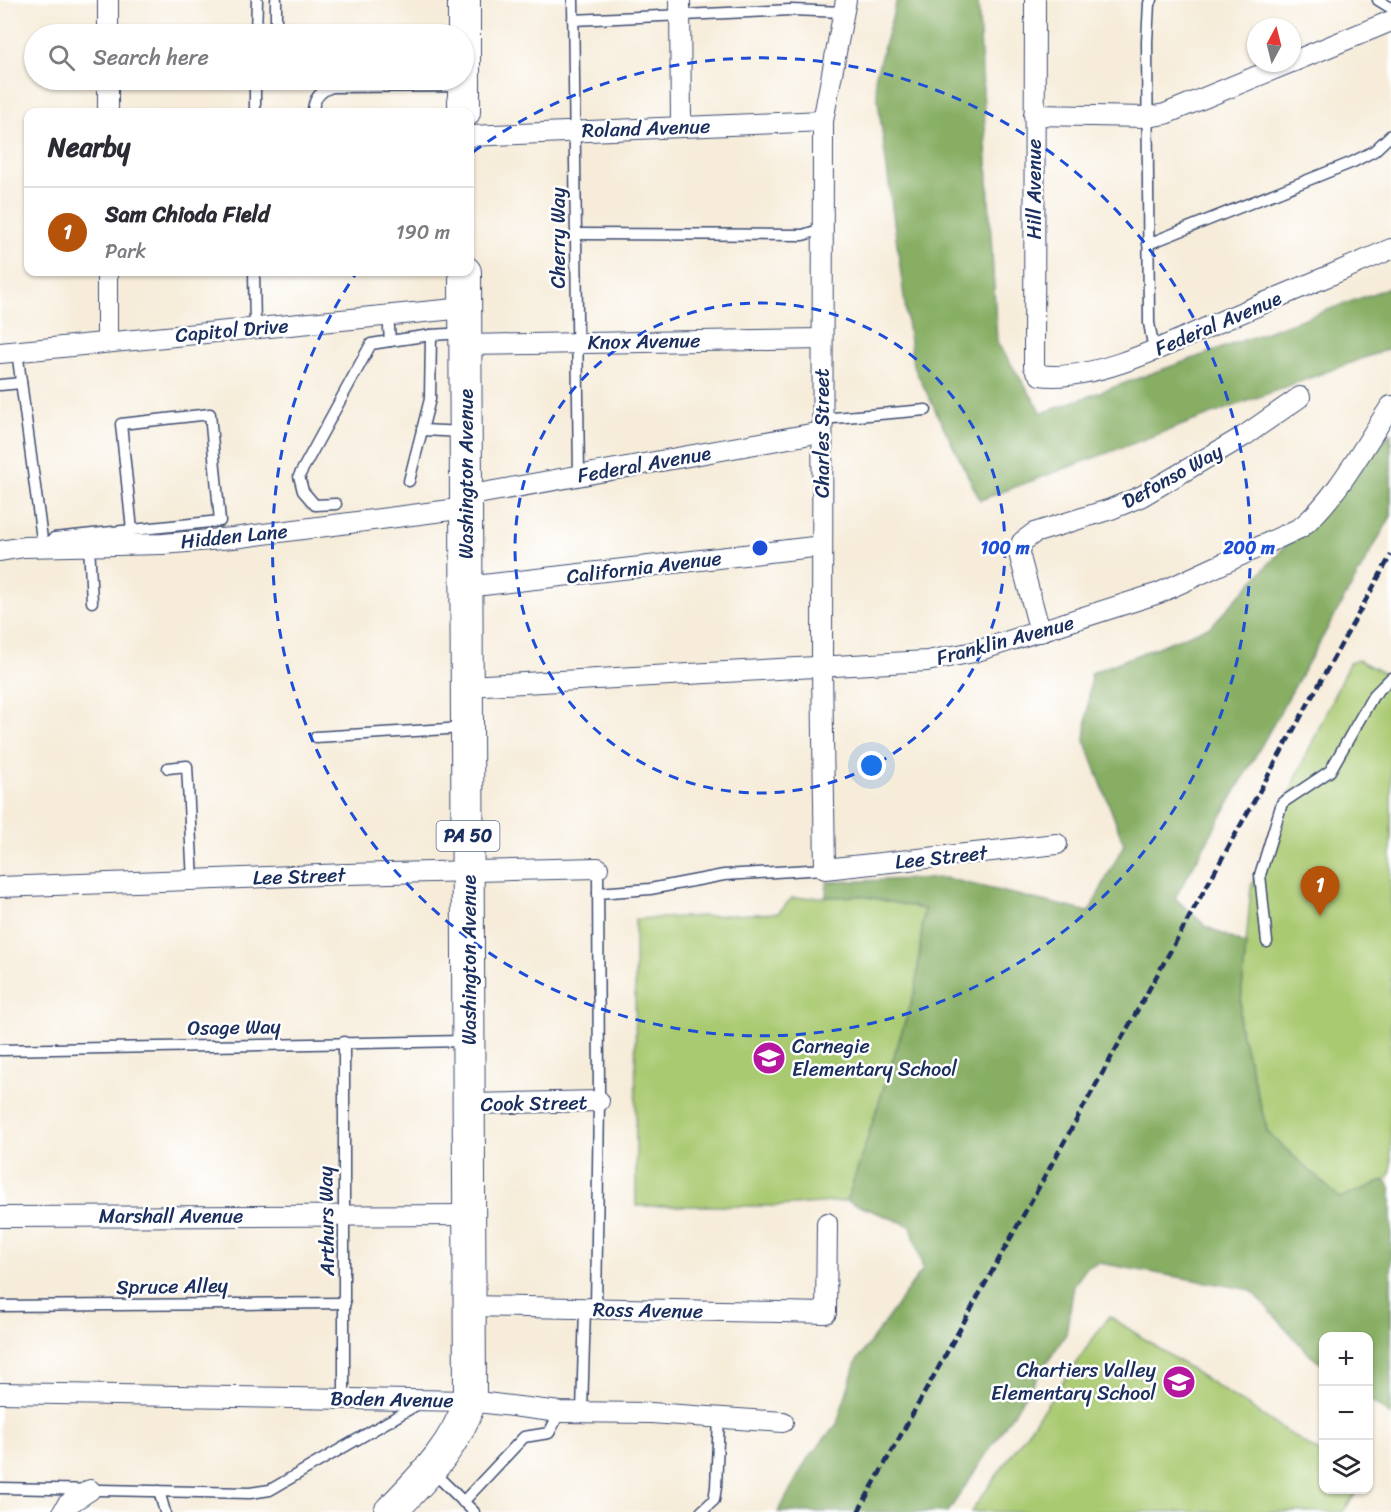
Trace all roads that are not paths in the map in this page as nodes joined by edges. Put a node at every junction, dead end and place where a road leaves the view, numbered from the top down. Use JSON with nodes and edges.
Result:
{"nodes":[{"id":1,"x":108,"y":0,"type":"edge"},
{"id":2,"x":257,"y":0,"type":"edge"},
{"id":3,"x":276,"y":0,"type":"edge"},
{"id":4,"x":464,"y":0,"type":"edge"},
{"id":5,"x":573,"y":0,"type":"edge"},
{"id":6,"x":1035,"y":0,"type":"edge"},
{"id":7,"x":1152,"y":0,"type":"edge"},
{"id":8,"x":1378,"y":0,"type":"edge"},
{"id":9,"x":845,"y":6,"type":"edge"},
{"id":10,"x":680,"y":8,"type":"edge"},
{"id":11,"x":1391,"y":8,"type":"edge"},
{"id":12,"x":573,"y":20,"type":"junction"},
{"id":13,"x":1391,"y":21,"type":"edge"},
{"id":14,"x":108,"y":24,"type":"edge"},
{"id":15,"x":256,"y":24,"type":"edge"},
{"id":16,"x":276,"y":24,"type":"edge"},
{"id":17,"x":464,"y":24,"type":"edge"},
{"id":18,"x":1301,"y":58,"type":"edge"},
{"id":19,"x":1267,"y":72,"type":"edge"},
{"id":20,"x":108,"y":90,"type":"edge"},
{"id":21,"x":255,"y":90,"type":"edge"},
{"id":22,"x":324,"y":90,"type":"edge"},
{"id":23,"x":366,"y":90,"type":"edge"},
{"id":24,"x":464,"y":99,"type":"edge"},
{"id":25,"x":108,"y":108,"type":"edge"},
{"id":26,"x":255,"y":108,"type":"edge"},
{"id":27,"x":314,"y":108,"type":"edge"},
{"id":28,"x":1034,"y":115,"type":"junction"},
{"id":29,"x":1148,"y":117,"type":"junction"},
{"id":30,"x":823,"y":121,"type":"junction"},
{"id":31,"x":681,"y":127,"type":"junction"},
{"id":32,"x":575,"y":131,"type":"junction"},
{"id":33,"x":1391,"y":135,"type":"edge"},
{"id":34,"x":474,"y":136,"type":"edge"},
{"id":35,"x":822,"y":229,"type":"junction"},
{"id":36,"x":576,"y":234,"type":"junction"},
{"id":37,"x":1148,"y":244,"type":"junction"},
{"id":38,"x":1391,"y":249,"type":"edge"},
{"id":39,"x":107,"y":276,"type":"edge"},
{"id":40,"x":254,"y":276,"type":"edge"},
{"id":41,"x":465,"y":276,"type":"edge"},
{"id":42,"x":388,"y":315,"type":"junction"},
{"id":43,"x":255,"y":328,"type":"junction"},
{"id":44,"x":465,"y":328,"type":"junction"},
{"id":45,"x":431,"y":335,"type":"junction"},
{"id":46,"x":822,"y":339,"type":"junction"},
{"id":47,"x":390,"y":341,"type":"junction"},
{"id":48,"x":107,"y":342,"type":"junction"},
{"id":49,"x":576,"y":342,"type":"junction"},
{"id":50,"x":1154,"y":350,"type":"junction"},
{"id":51,"x":8,"y":352,"type":"edge"},
{"id":52,"x":1040,"y":375,"type":"joint"},
{"id":53,"x":21,"y":383,"type":"junction"},
{"id":54,"x":0,"y":385,"type":"edge"},
{"id":55,"x":1300,"y":397,"type":"dead end"},
{"id":56,"x":1391,"y":406,"type":"edge"},
{"id":57,"x":926,"y":411,"type":"dead end"},
{"id":58,"x":822,"y":425,"type":"junction"},
{"id":59,"x":422,"y":430,"type":"junction"},
{"id":60,"x":466,"y":432,"type":"junction"},
{"id":61,"x":579,"y":476,"type":"junction"},
{"id":62,"x":409,"y":481,"type":"dead end"},
{"id":63,"x":466,"y":502,"type":"junction"},
{"id":64,"x":336,"y":504,"type":"dead end"},
{"id":65,"x":132,"y":530,"type":"junction"},
{"id":66,"x":42,"y":539,"type":"junction"},
{"id":67,"x":0,"y":543,"type":"edge"},
{"id":68,"x":89,"y":544,"type":"junction"},
{"id":69,"x":822,"y":546,"type":"junction"},
{"id":70,"x":0,"y":551,"type":"edge"},
{"id":71,"x":466,"y":587,"type":"junction"},
{"id":72,"x":92,"y":602,"type":"dead end"},
{"id":73,"x":1040,"y":632,"type":"junction"},
{"id":74,"x":822,"y":668,"type":"junction"},
{"id":75,"x":1391,"y":678,"type":"edge"},
{"id":76,"x":467,"y":686,"type":"junction"},
{"id":77,"x":467,"y":728,"type":"junction"},
{"id":78,"x":316,"y":737,"type":"dead end"},
{"id":79,"x":168,"y":768,"type":"dead end"},
{"id":80,"x":1057,"y":844,"type":"dead end"},
{"id":81,"x":598,"y":868,"type":"joint"},
{"id":82,"x":825,"y":869,"type":"junction"},
{"id":83,"x":468,"y":871,"type":"junction"},
{"id":84,"x":193,"y":881,"type":"junction"},
{"id":85,"x":0,"y":887,"type":"edge"},
{"id":86,"x":598,"y":894,"type":"junction"},
{"id":87,"x":1267,"y":942,"type":"dead end"},
{"id":88,"x":469,"y":1041,"type":"junction"},
{"id":89,"x":344,"y":1042,"type":"junction"},
{"id":90,"x":0,"y":1050,"type":"edge"},
{"id":91,"x":599,"y":1101,"type":"junction"},
{"id":92,"x":470,"y":1104,"type":"junction"},
{"id":93,"x":343,"y":1215,"type":"junction"},
{"id":94,"x":470,"y":1215,"type":"junction"},
{"id":95,"x":0,"y":1217,"type":"edge"},
{"id":96,"x":827,"y":1222,"type":"dead end"},
{"id":97,"x":345,"y":1303,"type":"junction"},
{"id":98,"x":0,"y":1306,"type":"edge"},
{"id":99,"x":471,"y":1306,"type":"junction"},
{"id":100,"x":590,"y":1309,"type":"junction"},
{"id":101,"x":0,"y":1393,"type":"edge"},
{"id":102,"x":344,"y":1399,"type":"junction"},
{"id":103,"x":425,"y":1400,"type":"junction"},
{"id":104,"x":470,"y":1401,"type":"junction"},
{"id":105,"x":560,"y":1412,"type":"junction"},
{"id":106,"x":582,"y":1412,"type":"junction"},
{"id":107,"x":718,"y":1418,"type":"junction"},
{"id":108,"x":783,"y":1422,"type":"dead end"},
{"id":109,"x":431,"y":1470,"type":"junction"},
{"id":110,"x":0,"y":1488,"type":"edge"},
{"id":111,"x":90,"y":1490,"type":"junction"},
{"id":112,"x":159,"y":1491,"type":"junction"},
{"id":113,"x":463,"y":1502,"type":"junction"},
{"id":114,"x":63,"y":1512,"type":"edge"},
{"id":115,"x":165,"y":1512,"type":"edge"},
{"id":116,"x":390,"y":1512,"type":"edge"},
{"id":117,"x":474,"y":1512,"type":"edge"},
{"id":118,"x":701,"y":1512,"type":"edge"}],
"edges":[{"from":1,"to":14,"type":"street"},
{"from":2,"to":15,"type":"lane"},
{"from":3,"to":16,"type":"lane"},
{"from":4,"to":17,"type":"main road"},
{"from":5,"to":12,"type":"lane","name":"Cherry Way"},
{"from":6,"to":28,"type":"street","name":"Hill Avenue"},
{"from":7,"to":29,"type":"lane"},
{"from":8,"to":11,"type":"lane"},
{"from":9,"to":10,"type":"lane"},
{"from":9,"to":30,"type":"street","name":"Charles Street"},
{"from":10,"to":12,"type":"lane"},
{"from":10,"to":31,"type":"street"},
{"from":12,"to":32,"type":"lane","name":"Cherry Way"},
{"from":13,"to":18,"type":"street"},
{"from":19,"to":29,"type":"street"},
{"from":20,"to":25,"type":"street"},
{"from":21,"to":26,"type":"lane"},
{"from":22,"to":27,"type":"lane"},
{"from":23,"to":24,"type":"lane"},
{"from":28,"to":29,"type":"street"},
{"from":28,"to":52,"type":"street","name":"Hill Avenue"},
{"from":29,"to":37,"type":"lane"},
{"from":30,"to":31,"type":"street","name":"Roland Avenue"},
{"from":30,"to":35,"type":"street","name":"Charles Street"},
{"from":31,"to":32,"type":"street","name":"Roland Avenue"},
{"from":32,"to":34,"type":"street","name":"Roland Avenue"},
{"from":32,"to":36,"type":"lane","name":"Cherry Way"},
{"from":33,"to":37,"type":"lane"},
{"from":35,"to":36,"type":"lane"},
{"from":35,"to":46,"type":"street","name":"Charles Street"},
{"from":36,"to":49,"type":"lane","name":"Cherry Way"},
{"from":37,"to":50,"type":"lane"},
{"from":38,"to":50,"type":"street","name":"Federal Avenue"},
{"from":39,"to":48,"type":"street"},
{"from":40,"to":43,"type":"lane"},
{"from":41,"to":44,"type":"main road","name":"Washington Avenue","number":"PA 50"},
{"from":42,"to":43,"type":"street","name":"Capitol Drive"},
{"from":42,"to":44,"type":"street","name":"Capitol Drive"},
{"from":42,"to":47,"type":"lane"},
{"from":43,"to":48,"type":"street","name":"Capitol Drive"},
{"from":44,"to":45,"type":"lane"},
{"from":44,"to":49,"type":"street","name":"Knox Avenue"},
{"from":44,"to":60,"type":"main road","name":"Washington Avenue","number":"PA 50"},
{"from":45,"to":47,"type":"lane"},
{"from":45,"to":59,"type":"lane"},
{"from":46,"to":49,"type":"street","name":"Knox Avenue"},
{"from":46,"to":58,"type":"street","name":"Charles Street"},
{"from":47,"to":64,"type":"lane"},
{"from":48,"to":51,"type":"street","name":"Capitol Drive"},
{"from":49,"to":61,"type":"lane","name":"Cherry Way"},
{"from":50,"to":52,"type":"street","name":"Federal Avenue"},
{"from":51,"to":53,"type":"lane"},
{"from":53,"to":54,"type":"lane"},
{"from":53,"to":66,"type":"lane"},
{"from":55,"to":73,"type":"street","name":"Defonso Way"},
{"from":56,"to":73,"type":"street","name":"Franklin Avenue"},
{"from":57,"to":58,"type":"lane"},
{"from":58,"to":61,"type":"street","name":"Federal Avenue"},
{"from":58,"to":69,"type":"street","name":"Charles Street"},
{"from":59,"to":60,"type":"lane"},
{"from":59,"to":62,"type":"lane"},
{"from":60,"to":63,"type":"main road","name":"Washington Avenue","number":"PA 50"},
{"from":61,"to":63,"type":"street","name":"Federal Avenue"},
{"from":63,"to":68,"type":"street","name":"Hidden Lane"},
{"from":63,"to":71,"type":"main road","name":"Washington Avenue","number":"PA 50"},
{"from":65,"to":65,"type":"lane"},
{"from":65,"to":66,"type":"lane"},
{"from":66,"to":67,"type":"lane"},
{"from":68,"to":70,"type":"street","name":"Hidden Lane"},
{"from":68,"to":72,"type":"lane"},
{"from":69,"to":71,"type":"street","name":"California Avenue"},
{"from":69,"to":74,"type":"street","name":"Charles Street"},
{"from":71,"to":76,"type":"main road","name":"Washington Avenue","number":"PA 50"},
{"from":73,"to":74,"type":"street","name":"Franklin Avenue"},
{"from":74,"to":76,"type":"street","name":"Franklin Avenue"},
{"from":74,"to":82,"type":"street","name":"Charles Street"},
{"from":75,"to":87,"type":"lane"},
{"from":76,"to":77,"type":"main road","name":"Washington Avenue","number":"PA 50"},
{"from":77,"to":78,"type":"lane"},
{"from":77,"to":83,"type":"main road","name":"Washington Avenue","number":"PA 50"},
{"from":79,"to":84,"type":"lane"},
{"from":80,"to":82,"type":"street","name":"Lee Street"},
{"from":81,"to":83,"type":"street","name":"Lee Street"},
{"from":81,"to":86,"type":"lane"},
{"from":82,"to":86,"type":"lane"},
{"from":83,"to":84,"type":"street","name":"Lee Street"},
{"from":83,"to":88,"type":"main road","name":"Washington Avenue","number":"PA 50"},
{"from":84,"to":85,"type":"street","name":"Lee Street"},
{"from":86,"to":91,"type":"lane"},
{"from":88,"to":89,"type":"lane","name":"Osage Way"},
{"from":88,"to":92,"type":"main road","name":"Washington Avenue","number":"PA 50"},
{"from":89,"to":90,"type":"lane","name":"Osage Way"},
{"from":89,"to":93,"type":"lane","name":"Arthurs Way"},
{"from":91,"to":92,"type":"street","name":"Cook Street"},
{"from":91,"to":100,"type":"lane"},
{"from":92,"to":94,"type":"main road","name":"Washington Avenue","number":"PA 50"},
{"from":93,"to":94,"type":"street","name":"Marshall Avenue"},
{"from":93,"to":95,"type":"street","name":"Marshall Avenue"},
{"from":93,"to":97,"type":"lane","name":"Arthurs Way"},
{"from":94,"to":99,"type":"main road","name":"Washington Avenue","number":"PA 50"},
{"from":96,"to":100,"type":"street","name":"Ross Avenue"},
{"from":97,"to":98,"type":"lane","name":"Spruce Alley"},
{"from":97,"to":102,"type":"lane","name":"Arthurs Way"},
{"from":99,"to":100,"type":"street","name":"Ross Avenue"},
{"from":99,"to":104,"type":"main road","name":"Washington Avenue","number":"PA 50"},
{"from":100,"to":106,"type":"lane"},
{"from":101,"to":102,"type":"street","name":"Boden Avenue"},
{"from":102,"to":103,"type":"street","name":"Boden Avenue"},
{"from":103,"to":104,"type":"street","name":"Boden Avenue"},
{"from":103,"to":112,"type":"lane"},
{"from":104,"to":105,"type":"street","name":"Boden Avenue"},
{"from":104,"to":109,"type":"main road","name":"Washington Avenue","number":"PA 50"},
{"from":105,"to":106,"type":"street","name":"Boden Avenue"},
{"from":105,"to":113,"type":"lane"},
{"from":106,"to":107,"type":"street","name":"Boden Avenue"},
{"from":107,"to":108,"type":"street","name":"Boden Avenue"},
{"from":107,"to":118,"type":"lane"},
{"from":109,"to":113,"type":"lane"},
{"from":109,"to":116,"type":"main road","name":"Washington Avenue","number":"PA 50"},
{"from":110,"to":111,"type":"lane"},
{"from":111,"to":112,"type":"lane"},
{"from":111,"to":114,"type":"street"},
{"from":112,"to":115,"type":"lane"},
{"from":113,"to":117,"type":"lane"}]}
